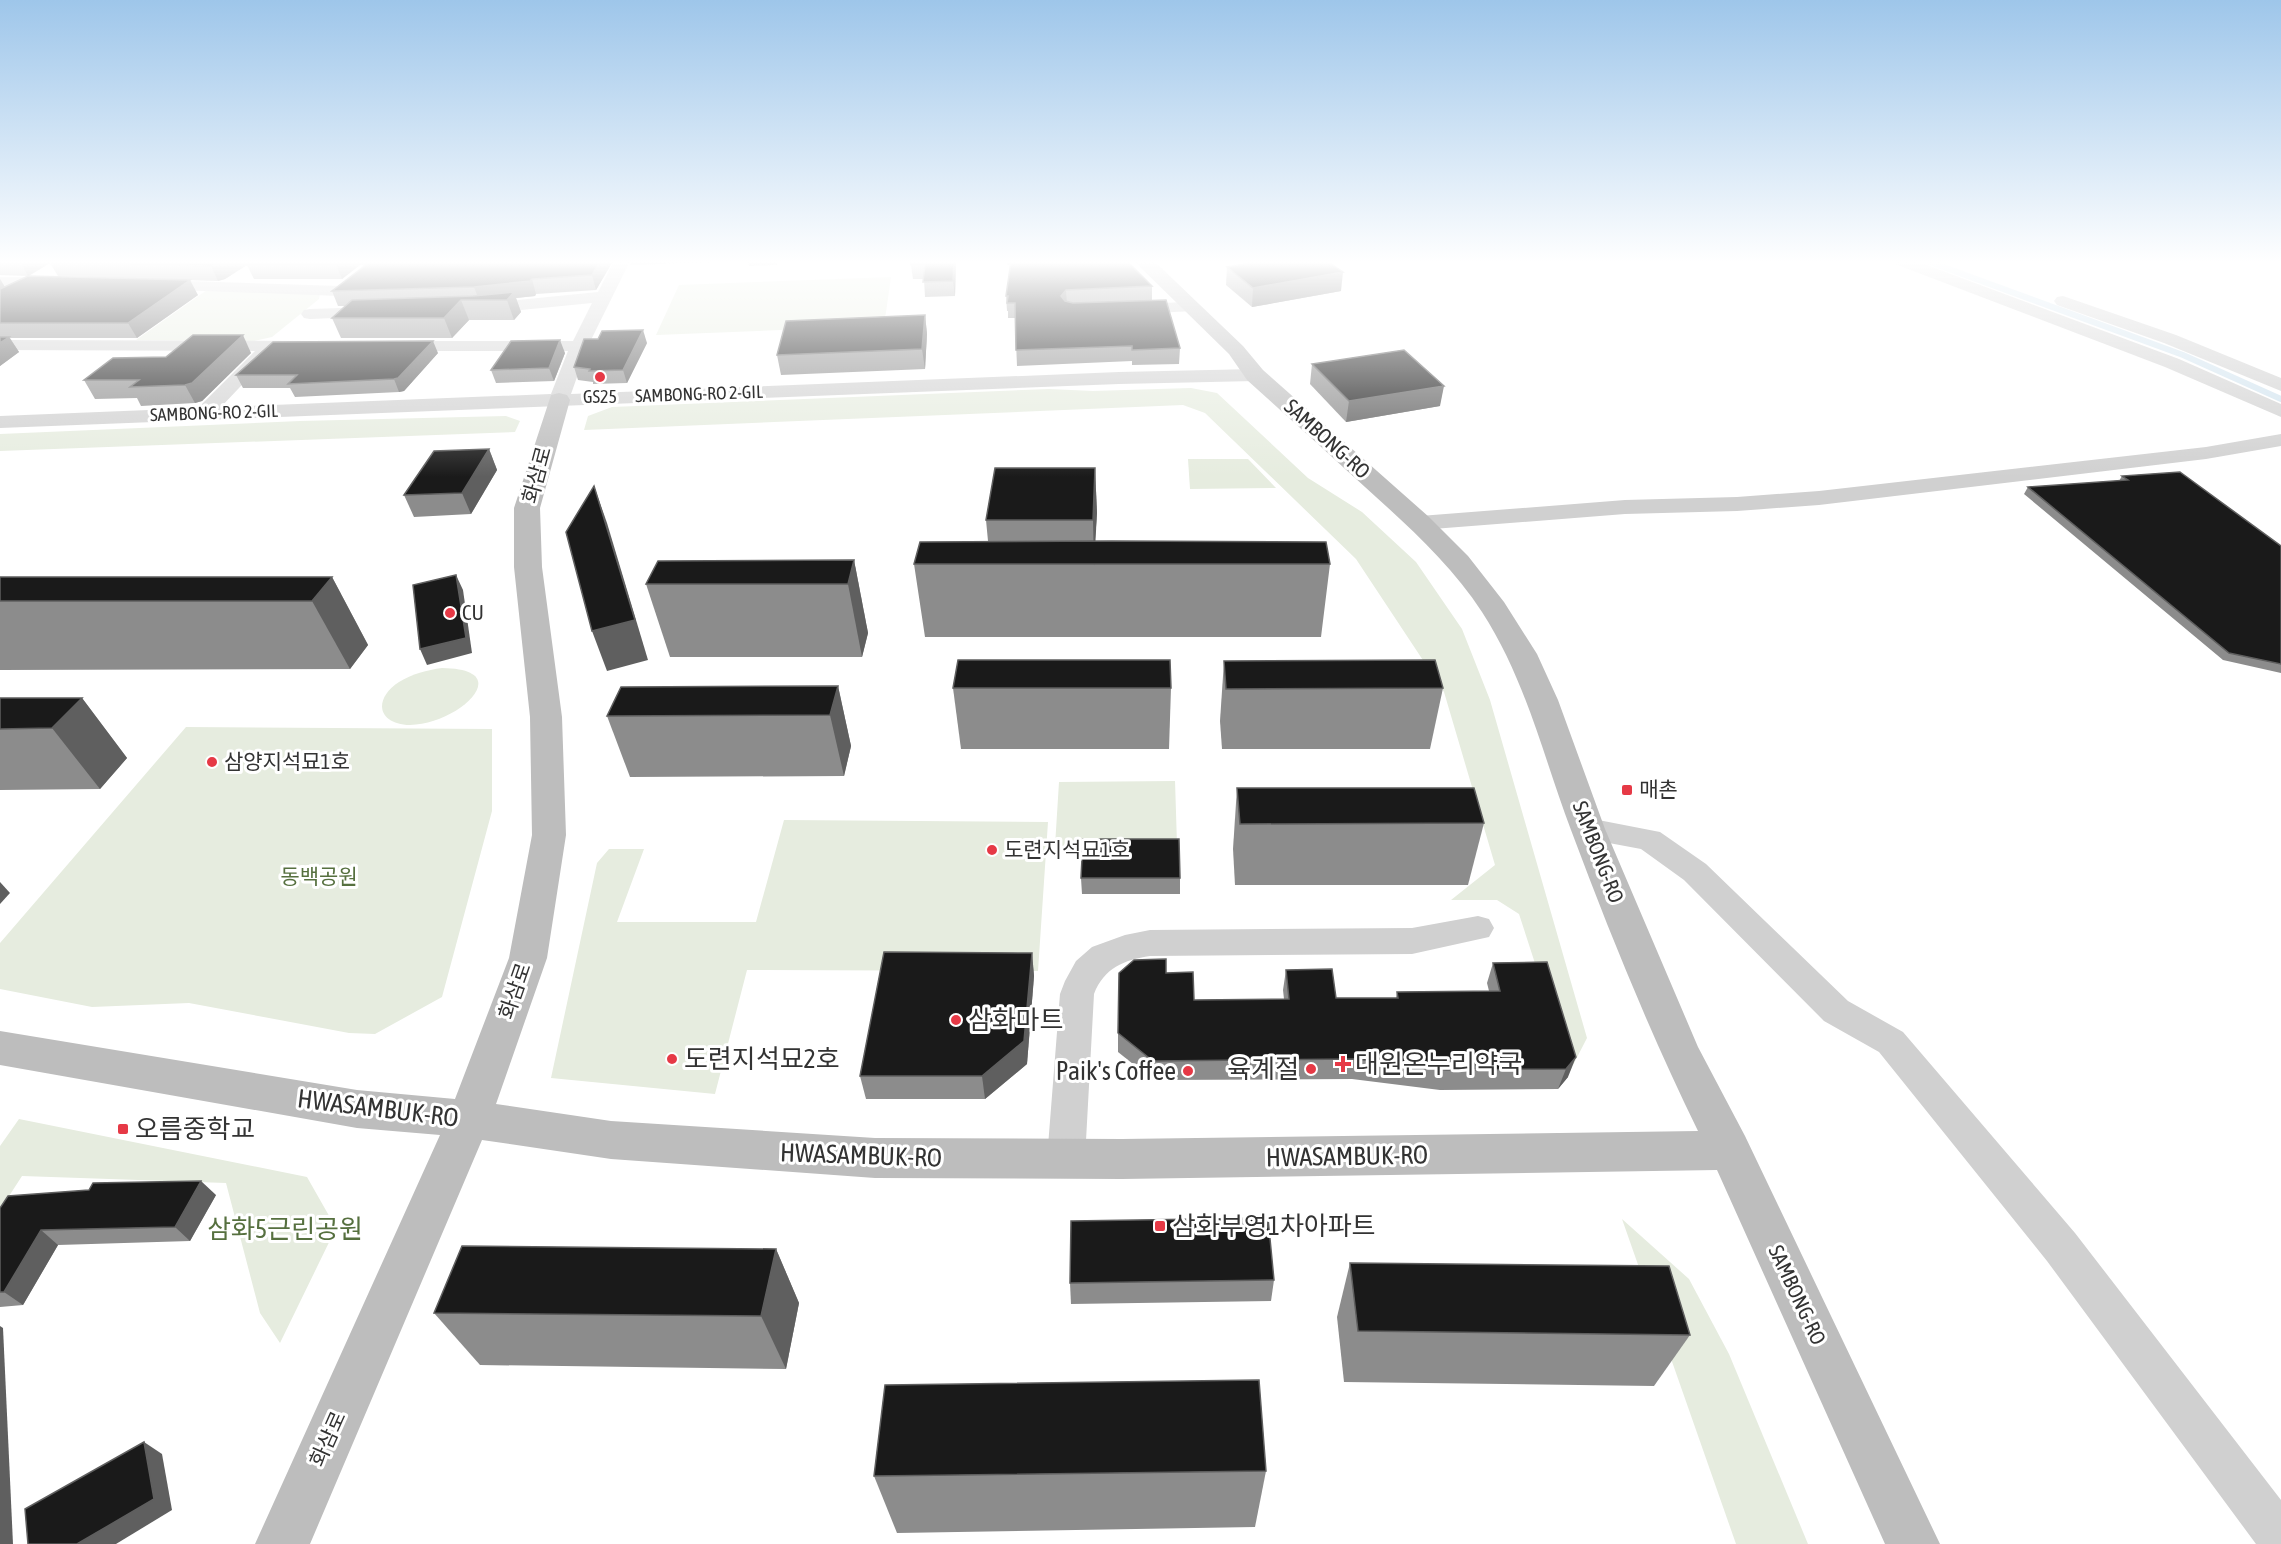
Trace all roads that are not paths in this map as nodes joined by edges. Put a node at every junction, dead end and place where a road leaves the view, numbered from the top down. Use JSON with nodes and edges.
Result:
{"nodes":[{"id":1,"x":286,"y":333,"type":"edge"},
{"id":2,"x":585,"y":333,"type":"edge"},
{"id":3,"x":1218,"y":333,"type":"edge"},
{"id":4,"x":2092,"y":333,"type":"edge"},
{"id":5,"x":2153,"y":333,"type":"edge"},
{"id":6,"x":0,"y":345,"type":"edge"},
{"id":7,"x":270,"y":346,"type":"junction"},
{"id":8,"x":330,"y":346,"type":"edge"},
{"id":9,"x":377,"y":346,"type":"edge"},
{"id":10,"x":579,"y":346,"type":"junction"},
{"id":11,"x":1255,"y":375,"type":"junction"},
{"id":12,"x":2281,"y":385,"type":"edge"},
{"id":13,"x":559,"y":400,"type":"junction"},
{"id":14,"x":2281,"y":411,"type":"edge"},
{"id":15,"x":204,"y":413,"type":"junction"},
{"id":16,"x":0,"y":422,"type":"edge"},
{"id":17,"x":2281,"y":440,"type":"edge"},
{"id":18,"x":1420,"y":523,"type":"junction"},
{"id":19,"x":1588,"y":830,"type":"junction"},
{"id":20,"x":1478,"y":928,"type":"dead end"},
{"id":21,"x":0,"y":1048,"type":"edge"},
{"id":22,"x":469,"y":1119,"type":"junction"},
{"id":23,"x":1730,"y":1150,"type":"junction"},
{"id":24,"x":1066,"y":1159,"type":"junction"},
{"id":25,"x":2281,"y":1538,"type":"edge"},
{"id":26,"x":282,"y":1544,"type":"edge"},
{"id":27,"x":1913,"y":1544,"type":"edge"}],
"edges":[{"from":1,"to":7,"type":"street"},
{"from":2,"to":10,"type":"street"},
{"from":3,"to":11,"type":"street","name":"SAMBONG-RO"},
{"from":4,"to":14,"type":"street"},
{"from":5,"to":12,"type":"street"},
{"from":6,"to":7,"type":"street"},
{"from":7,"to":8,"type":"street"},
{"from":7,"to":15,"type":"street"},
{"from":9,"to":10,"type":"street"},
{"from":10,"to":13,"type":"street"},
{"from":11,"to":13,"type":"street","name":"SAMBONG-RO 2-GIL"},
{"from":11,"to":18,"type":"street","name":"SAMBONG-RO"},
{"from":13,"to":15,"type":"street","name":"SAMBONG-RO 2-GIL"},
{"from":13,"to":22,"type":"street","name":"화삼로"},
{"from":15,"to":16,"type":"street","name":"SAMBONG-RO 2-GIL"},
{"from":17,"to":18,"type":"street"},
{"from":18,"to":19,"type":"street","name":"SAMBONG-RO"},
{"from":19,"to":23,"type":"street","name":"SAMBONG-RO"},
{"from":19,"to":25,"type":"street"},
{"from":20,"to":24,"type":"street"},
{"from":21,"to":22,"type":"street","name":"HWASAMBUK-RO"},
{"from":22,"to":24,"type":"street","name":"HWASAMBUK-RO"},
{"from":22,"to":26,"type":"street","name":"화삼로"},
{"from":23,"to":24,"type":"street","name":"HWASAMBUK-RO"},
{"from":23,"to":27,"type":"street","name":"SAMBONG-RO"}]}
